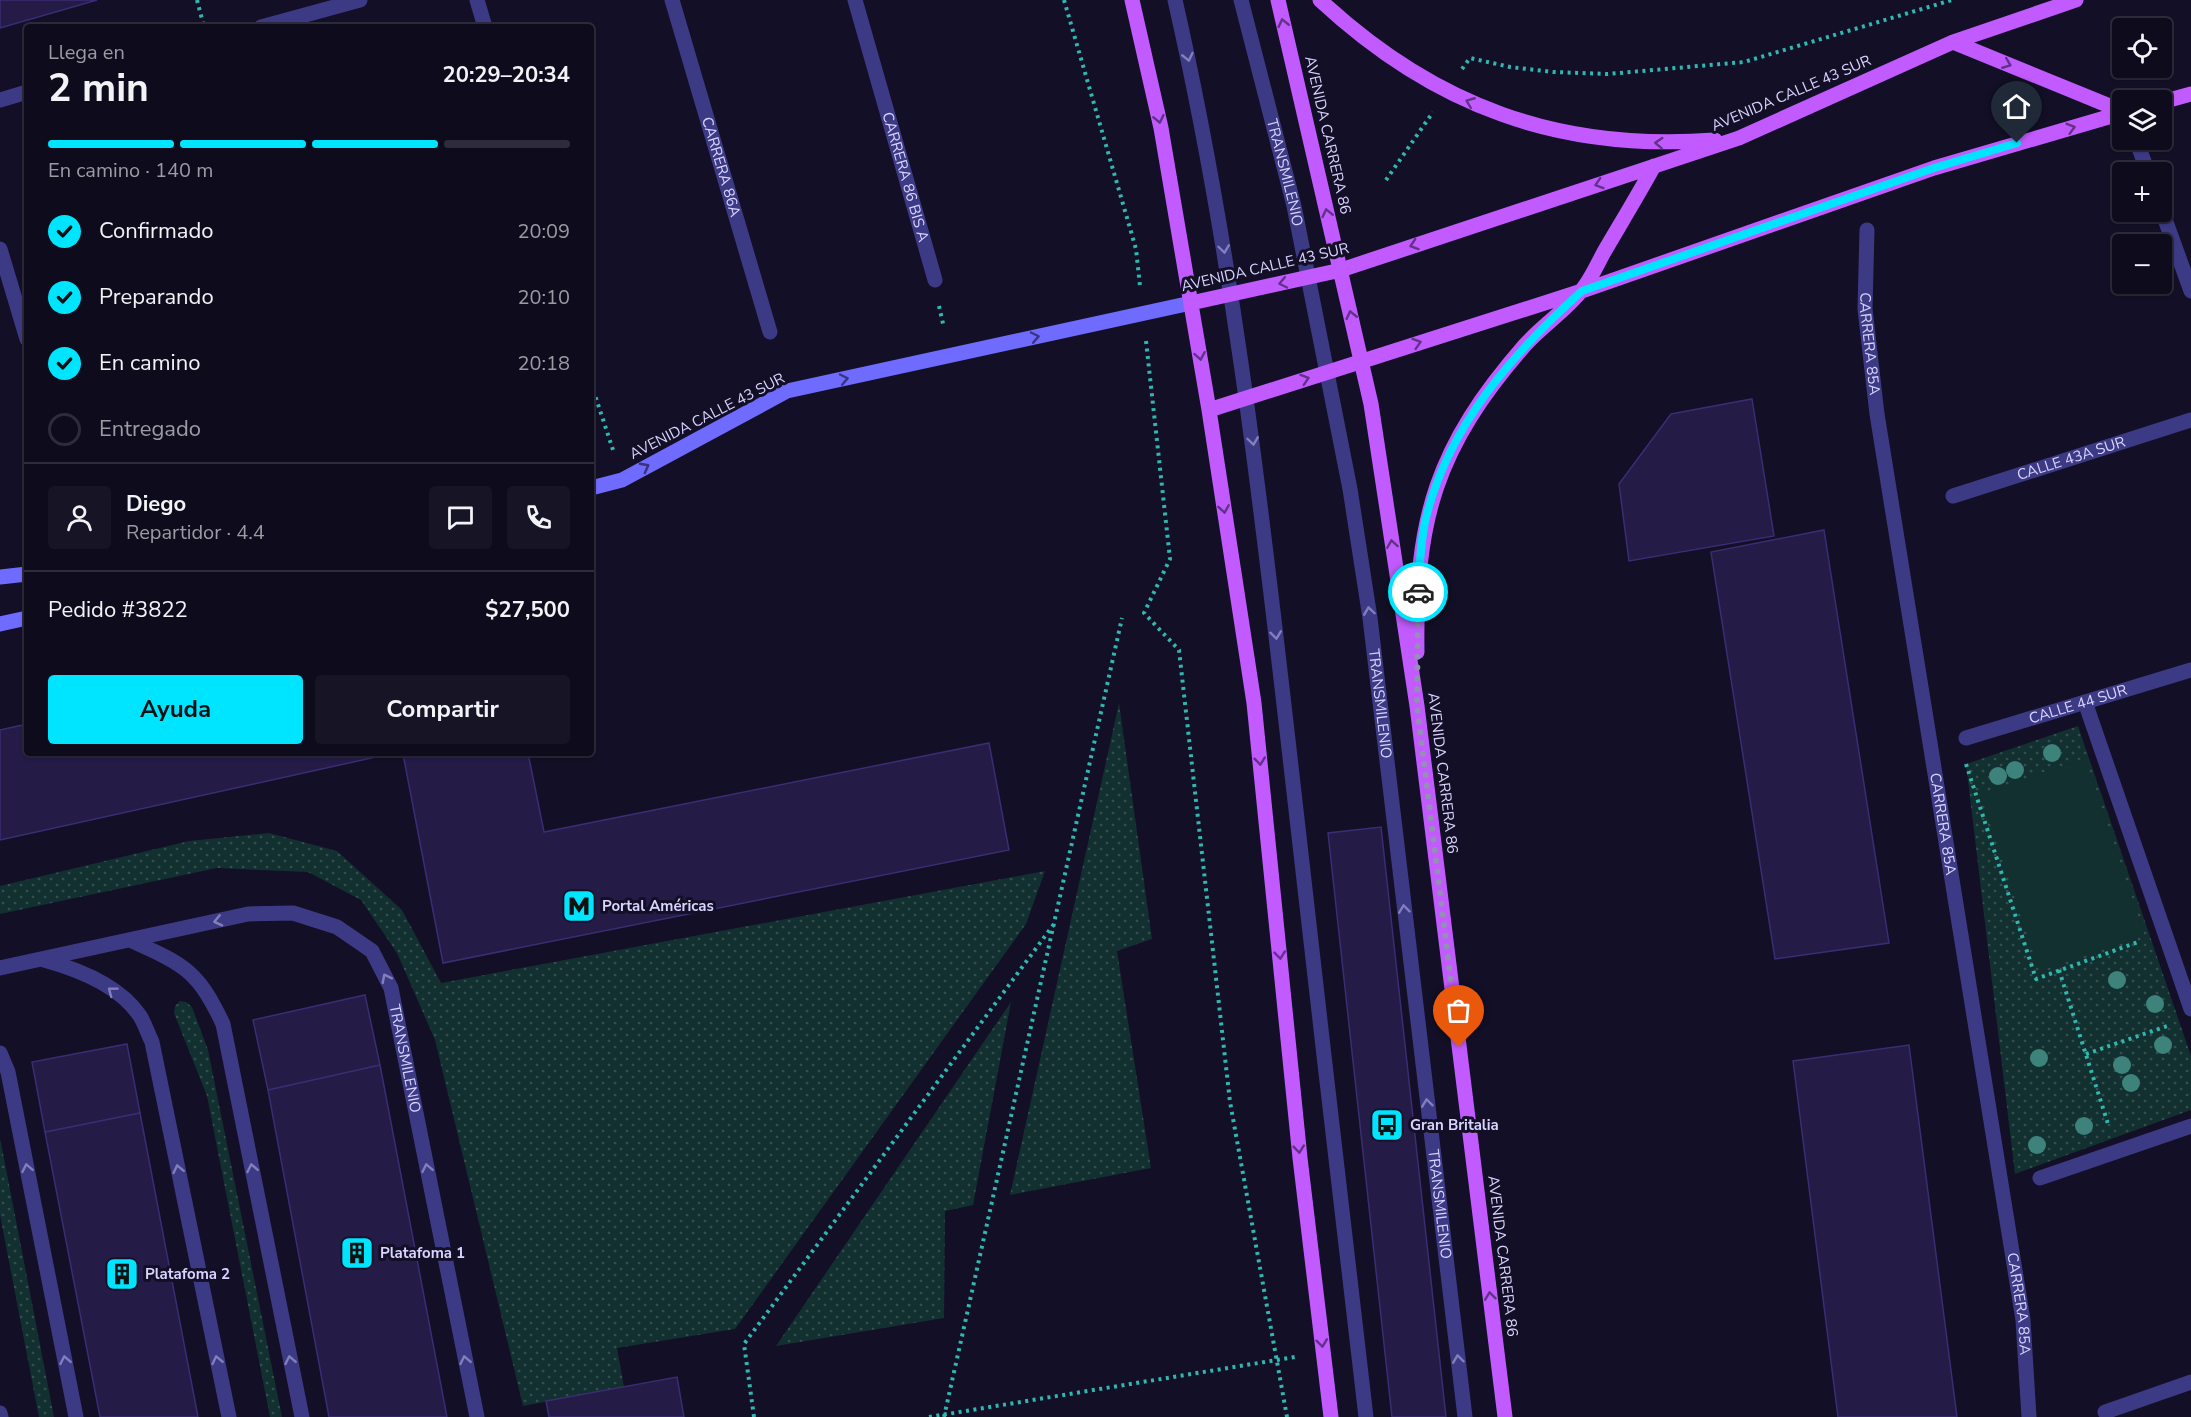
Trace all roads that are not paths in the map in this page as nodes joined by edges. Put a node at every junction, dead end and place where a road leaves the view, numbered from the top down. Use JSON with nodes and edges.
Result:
{"nodes":[{"id":1,"x":360,"y":0,"type":"edge"},
{"id":2,"x":477,"y":0,"type":"edge"},
{"id":3,"x":672,"y":0,"type":"edge"},
{"id":4,"x":855,"y":0,"type":"edge"},
{"id":5,"x":1132,"y":0,"type":"edge"},
{"id":6,"x":1175,"y":0,"type":"edge"},
{"id":7,"x":1241,"y":0,"type":"edge"},
{"id":8,"x":1278,"y":0,"type":"edge"},
{"id":9,"x":1320,"y":0,"type":"edge"},
{"id":10,"x":2076,"y":0,"type":"edge"},
{"id":11,"x":295,"y":23,"type":"edge"},
{"id":12,"x":484,"y":24,"type":"edge"},
{"id":13,"x":1953,"y":42,"type":"junction"},
{"id":14,"x":24,"y":93,"type":"edge"},
{"id":15,"x":2191,"y":94,"type":"edge"},
{"id":16,"x":2172,"y":99,"type":"edge"},
{"id":17,"x":0,"y":100,"type":"edge"},
{"id":18,"x":2112,"y":108,"type":"edge"},
{"id":19,"x":2112,"y":115,"type":"edge"},
{"id":20,"x":1739,"y":138,"type":"junction"},
{"id":21,"x":1654,"y":166,"type":"junction"},
{"id":22,"x":2166,"y":222,"type":"edge"},
{"id":23,"x":1867,"y":230,"type":"dead end"},
{"id":24,"x":0,"y":249,"type":"edge"},
{"id":25,"x":1341,"y":270,"type":"junction"},
{"id":26,"x":1308,"y":277,"type":"junction"},
{"id":27,"x":935,"y":280,"type":"road end"},
{"id":28,"x":1582,"y":291,"type":"junction"},
{"id":29,"x":2191,"y":291,"type":"edge"},
{"id":30,"x":1231,"y":294,"type":"junction"},
{"id":31,"x":1191,"y":303,"type":"junction"},
{"id":32,"x":24,"y":329,"type":"edge"},
{"id":33,"x":770,"y":333,"type":"dead end"},
{"id":34,"x":1362,"y":360,"type":"junction"},
{"id":35,"x":1328,"y":372,"type":"junction"},
{"id":36,"x":1246,"y":398,"type":"junction"},
{"id":37,"x":1209,"y":410,"type":"junction"},
{"id":38,"x":2191,"y":420,"type":"edge"},
{"id":39,"x":594,"y":487,"type":"edge"},
{"id":40,"x":1953,"y":496,"type":"dead end"},
{"id":41,"x":24,"y":574,"type":"edge"},
{"id":42,"x":0,"y":577,"type":"edge"},
{"id":43,"x":24,"y":619,"type":"edge"},
{"id":44,"x":0,"y":624,"type":"edge"},
{"id":45,"x":2191,"y":670,"type":"edge"},
{"id":46,"x":2085,"y":702,"type":"junction"},
{"id":47,"x":1417,"y":706,"type":"junction"},
{"id":48,"x":1966,"y":738,"type":"dead end"},
{"id":49,"x":132,"y":940,"type":"junction"},
{"id":50,"x":42,"y":959,"type":"junction"},
{"id":51,"x":0,"y":968,"type":"edge"},
{"id":52,"x":2191,"y":1009,"type":"edge"},
{"id":53,"x":0,"y":1053,"type":"edge"},
{"id":54,"x":2191,"y":1126,"type":"edge"},
{"id":55,"x":2040,"y":1178,"type":"dead end"},
{"id":56,"x":2191,"y":1382,"type":"edge"},
{"id":57,"x":2105,"y":1412,"type":"dead end"},
{"id":58,"x":76,"y":1417,"type":"edge"},
{"id":59,"x":229,"y":1417,"type":"edge"},
{"id":60,"x":302,"y":1417,"type":"edge"},
{"id":61,"x":477,"y":1417,"type":"edge"},
{"id":62,"x":1331,"y":1417,"type":"edge"},
{"id":63,"x":1366,"y":1417,"type":"edge"},
{"id":64,"x":1465,"y":1417,"type":"edge"},
{"id":65,"x":1505,"y":1417,"type":"edge"},
{"id":66,"x":2030,"y":1417,"type":"edge"}],
"edges":[{"from":1,"to":11,"type":"street"},
{"from":2,"to":12,"type":"street"},
{"from":3,"to":33,"type":"street","name":"CARRERA 86A"},
{"from":4,"to":27,"type":"street","name":"CARRERA 86 BIS A"},
{"from":5,"to":31,"type":"main road","one_way":true},
{"from":6,"to":30,"type":"street","one_way":true},
{"from":7,"to":26,"type":"street","name":"TRANSMILENIO"},
{"from":25,"to":8,"type":"main road","name":"AVENIDA CARRERA 86","one_way":true},
{"from":20,"to":9,"type":"main road","one_way":true},
{"from":10,"to":13,"type":"main road","name":"AVENIDA CALLE 43 SUR"},
{"from":13,"to":18,"type":"main road","one_way":true},
{"from":13,"to":20,"type":"main road","name":"AVENIDA CALLE 43 SUR"},
{"from":14,"to":17,"type":"street"},
{"from":15,"to":16,"type":"main road"},
{"from":28,"to":19,"type":"main road","one_way":true},
{"from":20,"to":21,"type":"main road","name":"AVENIDA CALLE 43 SUR"},
{"from":21,"to":25,"type":"main road","name":"AVENIDA CALLE 43 SUR","one_way":true},
{"from":21,"to":28,"type":"main road"},
{"from":22,"to":29,"type":"street"},
{"from":23,"to":66,"type":"street","name":"CARRERA 85A"},
{"from":24,"to":32,"type":"street"},
{"from":25,"to":26,"type":"main road","name":"AVENIDA CALLE 43 SUR"},
{"from":34,"to":25,"type":"main road","name":"AVENIDA CARRERA 86","one_way":true},
{"from":26,"to":30,"type":"main road","name":"AVENIDA CALLE 43 SUR","one_way":true},
{"from":26,"to":35,"type":"street","name":"TRANSMILENIO"},
{"from":34,"to":28,"type":"main road","one_way":true},
{"from":28,"to":47,"type":"main road"},
{"from":30,"to":31,"type":"main road","name":"AVENIDA CALLE 43 SUR"},
{"from":30,"to":36,"type":"street"},
{"from":31,"to":37,"type":"main road","one_way":true},
{"from":39,"to":31,"type":"main road","name":"AVENIDA CALLE 43 SUR","one_way":true},
{"from":34,"to":35,"type":"main road"},
{"from":47,"to":34,"type":"main road","name":"AVENIDA CARRERA 86","one_way":true},
{"from":36,"to":35,"type":"main road","one_way":true},
{"from":64,"to":35,"type":"street","name":"TRANSMILENIO","one_way":true},
{"from":36,"to":37,"type":"main road"},
{"from":36,"to":63,"type":"street","one_way":true},
{"from":37,"to":62,"type":"main road","one_way":true},
{"from":38,"to":40,"type":"street","name":"CALLE 43A SUR"},
{"from":41,"to":42,"type":"main road"},
{"from":43,"to":44,"type":"main road"},
{"from":45,"to":46,"type":"street","name":"CALLE 44 SUR"},
{"from":46,"to":48,"type":"street","name":"CALLE 44 SUR"},
{"from":46,"to":52,"type":"street"},
{"from":65,"to":47,"type":"main road","name":"AVENIDA CARRERA 86","one_way":true},
{"from":49,"to":50,"type":"street","name":"TRANSMILENIO"},
{"from":60,"to":49,"type":"street","one_way":true},
{"from":61,"to":49,"type":"street","name":"TRANSMILENIO","one_way":true},
{"from":50,"to":51,"type":"street","name":"TRANSMILENIO"},
{"from":59,"to":50,"type":"street","name":"TRANSMILENIO","one_way":true},
{"from":58,"to":53,"type":"street","one_way":true},
{"from":54,"to":55,"type":"street"},
{"from":56,"to":57,"type":"street"}]}
